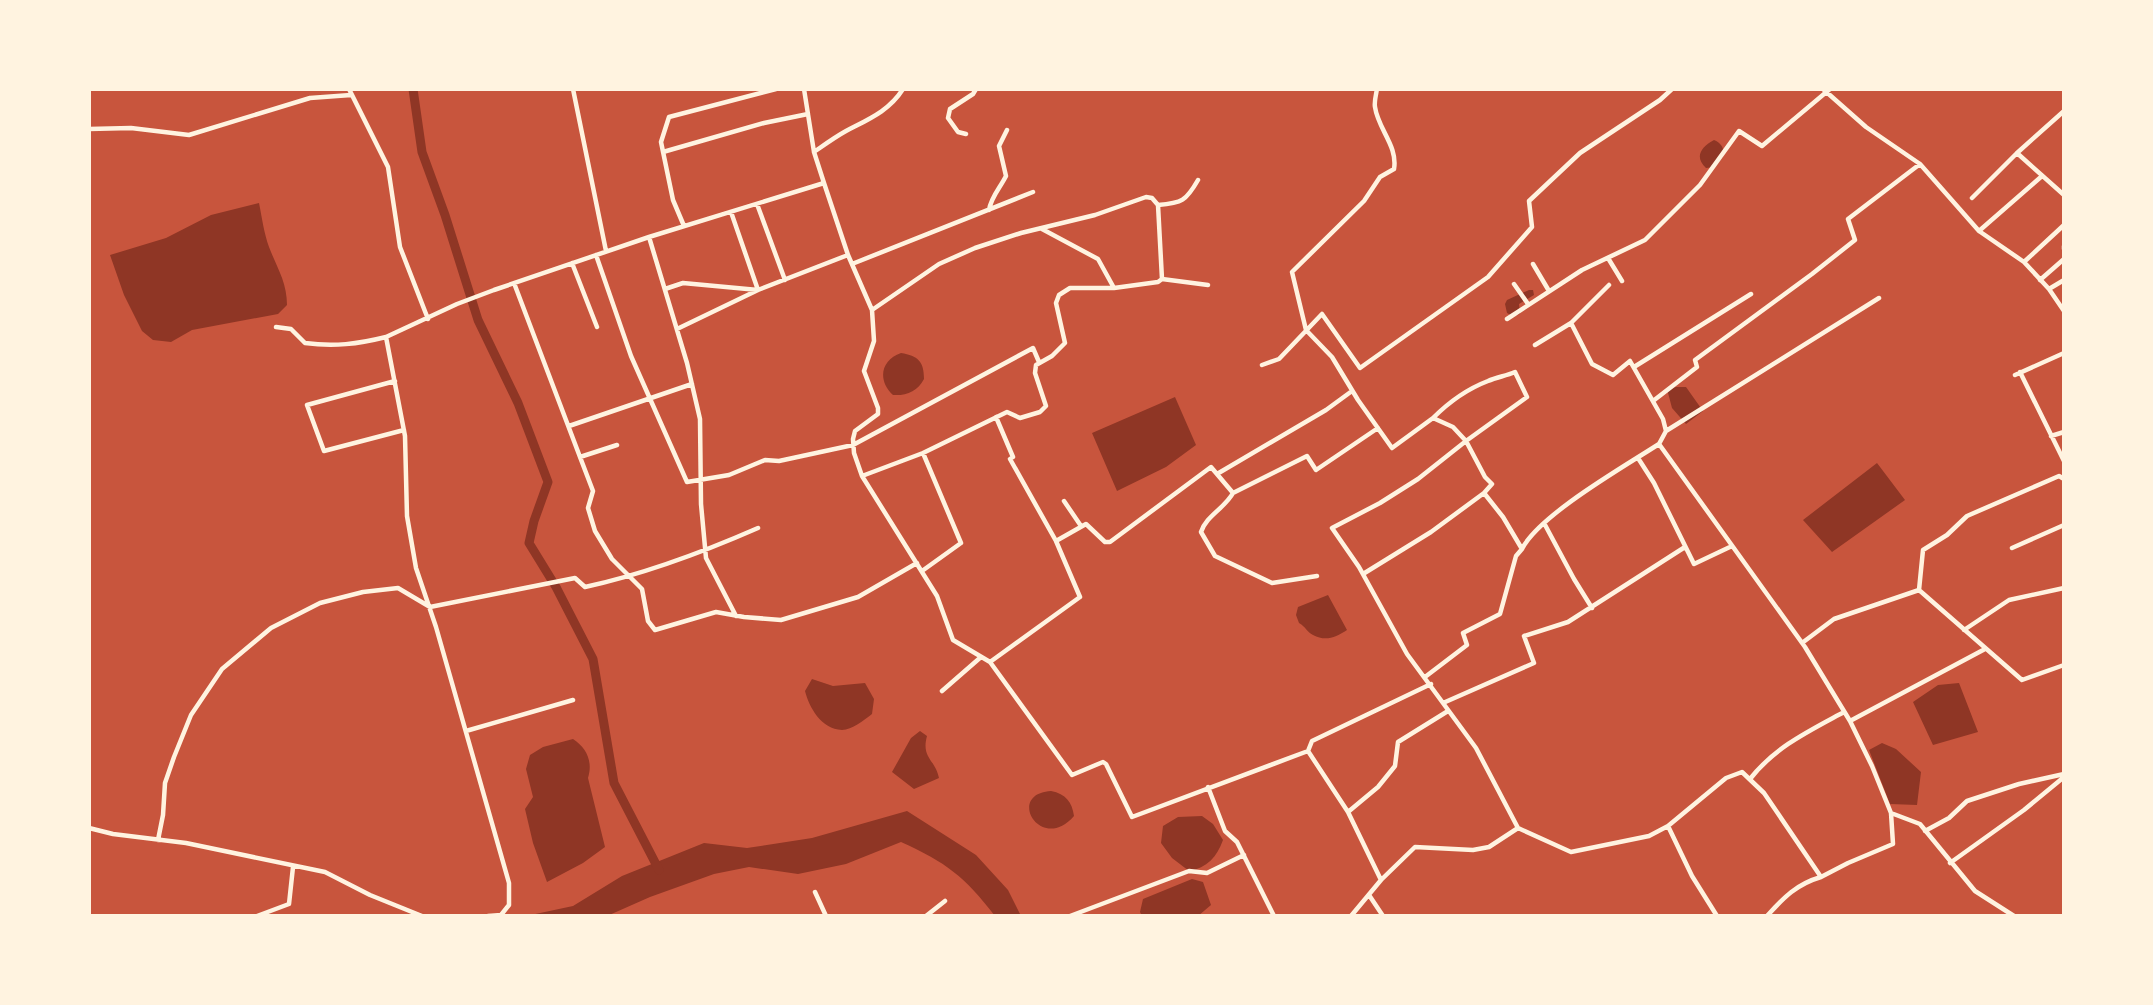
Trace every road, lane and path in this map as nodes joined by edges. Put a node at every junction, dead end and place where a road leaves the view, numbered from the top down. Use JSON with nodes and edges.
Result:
{"nodes":[{"id":1,"x":573,"y":89,"type":"edge"},
{"id":2,"x":776,"y":89,"type":"edge"},
{"id":3,"x":804,"y":89,"type":"edge"},
{"id":4,"x":903,"y":89,"type":"edge"},
{"id":5,"x":976,"y":89,"type":"edge"},
{"id":6,"x":1377,"y":89,"type":"edge"},
{"id":7,"x":1672,"y":89,"type":"edge"},
{"id":8,"x":1826,"y":90,"type":"edge"},
{"id":9,"x":350,"y":92,"type":"edge"},
{"id":10,"x":2064,"y":111,"type":"edge"},
{"id":11,"x":807,"y":114,"type":"junction"},
{"id":12,"x":89,"y":129,"type":"edge"},
{"id":13,"x":1007,"y":130,"type":"dead end"},
{"id":14,"x":966,"y":134,"type":"dead end"},
{"id":15,"x":663,"y":152,"type":"junction"},
{"id":16,"x":814,"y":152,"type":"junction"},
{"id":17,"x":2017,"y":153,"type":"junction"},
{"id":18,"x":1920,"y":164,"type":"junction"},
{"id":19,"x":2042,"y":176,"type":"junction"},
{"id":20,"x":1198,"y":180,"type":"dead end"},
{"id":21,"x":824,"y":183,"type":"junction"},
{"id":22,"x":1033,"y":192,"type":"dead end"},
{"id":23,"x":2064,"y":195,"type":"edge"},
{"id":24,"x":1972,"y":198,"type":"dead end"},
{"id":25,"x":757,"y":204,"type":"junction"},
{"id":26,"x":1158,"y":205,"type":"junction"},
{"id":27,"x":989,"y":210,"type":"junction"},
{"id":28,"x":731,"y":212,"type":"junction"},
{"id":29,"x":2064,"y":225,"type":"edge"},
{"id":30,"x":684,"y":226,"type":"junction"},
{"id":31,"x":1041,"y":229,"type":"junction"},
{"id":32,"x":1979,"y":230,"type":"junction"},
{"id":33,"x":649,"y":237,"type":"junction"},
{"id":34,"x":606,"y":251,"type":"junction"},
{"id":35,"x":596,"y":255,"type":"junction"},
{"id":36,"x":848,"y":255,"type":"junction"},
{"id":37,"x":1608,"y":258,"type":"junction"},
{"id":38,"x":2064,"y":260,"type":"edge"},
{"id":39,"x":2024,"y":262,"type":"junction"},
{"id":40,"x":572,"y":263,"type":"junction"},
{"id":41,"x":852,"y":264,"type":"junction"},
{"id":42,"x":1533,"y":264,"type":"dead end"},
{"id":43,"x":1162,"y":279,"type":"junction"},
{"id":44,"x":785,"y":280,"type":"junction"},
{"id":45,"x":2040,"y":280,"type":"junction"},
{"id":46,"x":1622,"y":281,"type":"dead end"},
{"id":47,"x":2064,"y":281,"type":"edge"},
{"id":48,"x":514,"y":284,"type":"junction"},
{"id":49,"x":1514,"y":284,"type":"dead end"},
{"id":50,"x":1208,"y":285,"type":"dead end"},
{"id":51,"x":1609,"y":285,"type":"dead end"},
{"id":52,"x":1114,"y":288,"type":"junction"},
{"id":53,"x":665,"y":289,"type":"junction"},
{"id":54,"x":2049,"y":289,"type":"junction"},
{"id":55,"x":758,"y":290,"type":"junction"},
{"id":56,"x":1549,"y":291,"type":"junction"},
{"id":57,"x":1751,"y":293,"type":"dead end"},
{"id":58,"x":1879,"y":298,"type":"dead end"},
{"id":59,"x":1528,"y":304,"type":"junction"},
{"id":60,"x":872,"y":310,"type":"junction"},
{"id":61,"x":2064,"y":311,"type":"edge"},
{"id":62,"x":428,"y":319,"type":"junction"},
{"id":63,"x":1507,"y":319,"type":"dead end"},
{"id":64,"x":1571,"y":323,"type":"junction"},
{"id":65,"x":276,"y":327,"type":"dead end"},
{"id":66,"x":597,"y":327,"type":"dead end"},
{"id":67,"x":677,"y":329,"type":"junction"},
{"id":68,"x":1306,"y":330,"type":"junction"},
{"id":69,"x":386,"y":337,"type":"junction"},
{"id":70,"x":1535,"y":345,"type":"dead end"},
{"id":71,"x":2064,"y":353,"type":"edge"},
{"id":72,"x":1039,"y":362,"type":"junction"},
{"id":73,"x":1262,"y":365,"type":"dead end"},
{"id":74,"x":1634,"y":368,"type":"junction"},
{"id":75,"x":395,"y":381,"type":"junction"},
{"id":76,"x":692,"y":384,"type":"junction"},
{"id":77,"x":1352,"y":391,"type":"junction"},
{"id":78,"x":650,"y":398,"type":"junction"},
{"id":79,"x":1653,"y":401,"type":"junction"},
{"id":80,"x":996,"y":417,"type":"junction"},
{"id":81,"x":1433,"y":418,"type":"junction"},
{"id":82,"x":569,"y":426,"type":"junction"},
{"id":83,"x":1378,"y":428,"type":"junction"},
{"id":84,"x":404,"y":430,"type":"junction"},
{"id":85,"x":1667,"y":431,"type":"junction"},
{"id":86,"x":2064,"y":432,"type":"edge"},
{"id":87,"x":2051,"y":436,"type":"junction"},
{"id":88,"x":1466,"y":441,"type":"junction"},
{"id":89,"x":1659,"y":444,"type":"junction"},
{"id":90,"x":617,"y":445,"type":"dead end"},
{"id":91,"x":853,"y":445,"type":"junction"},
{"id":92,"x":923,"y":453,"type":"junction"},
{"id":93,"x":580,"y":457,"type":"junction"},
{"id":94,"x":1638,"y":458,"type":"junction"},
{"id":95,"x":2064,"y":461,"type":"edge"},
{"id":96,"x":1217,"y":474,"type":"junction"},
{"id":97,"x":862,"y":476,"type":"junction"},
{"id":98,"x":2064,"y":479,"type":"edge"},
{"id":99,"x":701,"y":480,"type":"junction"},
{"id":100,"x":1233,"y":493,"type":"junction"},
{"id":101,"x":1484,"y":493,"type":"junction"},
{"id":102,"x":1064,"y":500,"type":"dead end"},
{"id":103,"x":1544,"y":523,"type":"junction"},
{"id":104,"x":2064,"y":525,"type":"edge"},
{"id":105,"x":1081,"y":526,"type":"junction"},
{"id":106,"x":758,"y":527,"type":"dead end"},
{"id":107,"x":1056,"y":541,"type":"junction"},
{"id":108,"x":1732,"y":546,"type":"junction"},
{"id":109,"x":1685,"y":547,"type":"junction"},
{"id":110,"x":2012,"y":548,"type":"dead end"},
{"id":111,"x":1522,"y":550,"type":"junction"},
{"id":112,"x":705,"y":551,"type":"junction"},
{"id":113,"x":917,"y":564,"type":"junction"},
{"id":114,"x":922,"y":571,"type":"junction"},
{"id":115,"x":1363,"y":574,"type":"junction"},
{"id":116,"x":1317,"y":576,"type":"dead end"},
{"id":117,"x":630,"y":577,"type":"junction"},
{"id":118,"x":2064,"y":588,"type":"edge"},
{"id":119,"x":1919,"y":590,"type":"junction"},
{"id":120,"x":430,"y":607,"type":"junction"},
{"id":121,"x":1592,"y":608,"type":"junction"},
{"id":122,"x":736,"y":616,"type":"junction"},
{"id":123,"x":1964,"y":630,"type":"junction"},
{"id":124,"x":1802,"y":643,"type":"junction"},
{"id":125,"x":1985,"y":649,"type":"junction"},
{"id":126,"x":981,"y":657,"type":"junction"},
{"id":127,"x":990,"y":662,"type":"junction"},
{"id":128,"x":2064,"y":665,"type":"edge"},
{"id":129,"x":1425,"y":677,"type":"junction"},
{"id":130,"x":1431,"y":684,"type":"junction"},
{"id":131,"x":942,"y":691,"type":"dead end"},
{"id":132,"x":573,"y":700,"type":"dead end"},
{"id":133,"x":1443,"y":703,"type":"junction"},
{"id":134,"x":1448,"y":710,"type":"junction"},
{"id":135,"x":1844,"y":712,"type":"junction"},
{"id":136,"x":1850,"y":721,"type":"junction"},
{"id":137,"x":466,"y":731,"type":"junction"},
{"id":138,"x":1308,"y":751,"type":"junction"},
{"id":139,"x":2064,"y":775,"type":"edge"},
{"id":140,"x":1750,"y":779,"type":"junction"},
{"id":141,"x":1208,"y":787,"type":"junction"},
{"id":142,"x":1348,"y":812,"type":"junction"},
{"id":143,"x":1891,"y":813,"type":"junction"},
{"id":144,"x":1668,"y":826,"type":"junction"},
{"id":145,"x":89,"y":828,"type":"edge"},
{"id":146,"x":1518,"y":828,"type":"junction"},
{"id":147,"x":1925,"y":831,"type":"junction"},
{"id":148,"x":158,"y":839,"type":"junction"},
{"id":149,"x":1244,"y":855,"type":"junction"},
{"id":150,"x":1950,"y":863,"type":"junction"},
{"id":151,"x":293,"y":867,"type":"junction"},
{"id":152,"x":1821,"y":877,"type":"junction"},
{"id":153,"x":1381,"y":880,"type":"junction"},
{"id":154,"x":815,"y":891,"type":"dead end"},
{"id":155,"x":1369,"y":895,"type":"junction"},
{"id":156,"x":945,"y":901,"type":"dead end"},
{"id":157,"x":257,"y":916,"type":"edge"},
{"id":158,"x":422,"y":916,"type":"edge"},
{"id":159,"x":488,"y":916,"type":"edge"},
{"id":160,"x":826,"y":916,"type":"edge"},
{"id":161,"x":926,"y":916,"type":"edge"},
{"id":162,"x":1070,"y":916,"type":"edge"},
{"id":163,"x":1274,"y":916,"type":"edge"},
{"id":164,"x":1350,"y":916,"type":"edge"},
{"id":165,"x":1383,"y":916,"type":"edge"},
{"id":166,"x":1717,"y":916,"type":"edge"},
{"id":167,"x":1767,"y":916,"type":"edge"},
{"id":168,"x":2014,"y":916,"type":"edge"}],
"edges":[{"from":1,"to":34,"type":"street"},
{"from":2,"to":15,"type":"street"},
{"from":3,"to":11,"type":"street"},
{"from":4,"to":16,"type":"street"},
{"from":5,"to":14,"type":"street"},
{"from":6,"to":68,"type":"street"},
{"from":7,"to":68,"type":"street"},
{"from":8,"to":18,"type":"street"},
{"from":8,"to":37,"type":"street"},
{"from":9,"to":12,"type":"street"},
{"from":9,"to":62,"type":"street"},
{"from":10,"to":17,"type":"street"},
{"from":11,"to":15,"type":"street"},
{"from":11,"to":16,"type":"street"},
{"from":13,"to":27,"type":"street"},
{"from":15,"to":30,"type":"street"},
{"from":16,"to":21,"type":"street"},
{"from":17,"to":19,"type":"street"},
{"from":17,"to":24,"type":"street"},
{"from":18,"to":32,"type":"street"},
{"from":18,"to":79,"type":"street"},
{"from":19,"to":23,"type":"street"},
{"from":19,"to":32,"type":"street"},
{"from":20,"to":26,"type":"street"},
{"from":21,"to":25,"type":"street"},
{"from":21,"to":36,"type":"street"},
{"from":22,"to":27,"type":"street"},
{"from":25,"to":28,"type":"street"},
{"from":25,"to":44,"type":"street"},
{"from":26,"to":31,"type":"street"},
{"from":26,"to":43,"type":"street"},
{"from":27,"to":41,"type":"street"},
{"from":28,"to":30,"type":"street"},
{"from":28,"to":55,"type":"street"},
{"from":29,"to":39,"type":"street"},
{"from":30,"to":33,"type":"street"},
{"from":31,"to":52,"type":"street"},
{"from":31,"to":60,"type":"street"},
{"from":32,"to":39,"type":"street"},
{"from":33,"to":34,"type":"street"},
{"from":33,"to":53,"type":"street"},
{"from":34,"to":35,"type":"street"},
{"from":35,"to":40,"type":"street"},
{"from":35,"to":78,"type":"street"},
{"from":36,"to":41,"type":"street"},
{"from":36,"to":44,"type":"street"},
{"from":37,"to":46,"type":"street"},
{"from":37,"to":56,"type":"street"},
{"from":38,"to":45,"type":"street"},
{"from":39,"to":45,"type":"street"},
{"from":40,"to":48,"type":"street"},
{"from":40,"to":66,"type":"street"},
{"from":41,"to":60,"type":"street"},
{"from":42,"to":56,"type":"street"},
{"from":43,"to":50,"type":"street"},
{"from":43,"to":52,"type":"street"},
{"from":44,"to":55,"type":"street"},
{"from":45,"to":54,"type":"street"},
{"from":47,"to":54,"type":"street"},
{"from":48,"to":62,"type":"street"},
{"from":48,"to":82,"type":"street"},
{"from":49,"to":59,"type":"street"},
{"from":51,"to":64,"type":"street"},
{"from":52,"to":72,"type":"street"},
{"from":53,"to":55,"type":"street"},
{"from":53,"to":67,"type":"street"},
{"from":54,"to":61,"type":"street"},
{"from":55,"to":67,"type":"street"},
{"from":56,"to":59,"type":"street"},
{"from":57,"to":74,"type":"street"},
{"from":58,"to":85,"type":"street"},
{"from":59,"to":63,"type":"street"},
{"from":60,"to":91,"type":"street"},
{"from":62,"to":69,"type":"street"},
{"from":64,"to":70,"type":"street"},
{"from":64,"to":74,"type":"street"},
{"from":65,"to":69,"type":"street"},
{"from":67,"to":76,"type":"street"},
{"from":68,"to":73,"type":"street"},
{"from":68,"to":77,"type":"street"},
{"from":69,"to":75,"type":"street"},
{"from":71,"to":87,"type":"street"},
{"from":72,"to":80,"type":"street"},
{"from":72,"to":91,"type":"street"},
{"from":74,"to":79,"type":"street"},
{"from":75,"to":84,"type":"street"},
{"from":75,"to":84,"type":"street"},
{"from":76,"to":78,"type":"street"},
{"from":76,"to":99,"type":"street"},
{"from":77,"to":83,"type":"street"},
{"from":77,"to":96,"type":"street"},
{"from":78,"to":82,"type":"street"},
{"from":78,"to":99,"type":"street"},
{"from":79,"to":85,"type":"street"},
{"from":80,"to":92,"type":"street"},
{"from":80,"to":107,"type":"street"},
{"from":81,"to":83,"type":"street"},
{"from":81,"to":88,"type":"street"},
{"from":81,"to":88,"type":"street"},
{"from":82,"to":93,"type":"street"},
{"from":83,"to":100,"type":"street"},
{"from":84,"to":120,"type":"street"},
{"from":85,"to":89,"type":"street"},
{"from":86,"to":87,"type":"street"},
{"from":87,"to":95,"type":"street"},
{"from":88,"to":101,"type":"street"},
{"from":88,"to":115,"type":"street"},
{"from":89,"to":94,"type":"street"},
{"from":89,"to":108,"type":"street"},
{"from":90,"to":93,"type":"street"},
{"from":91,"to":97,"type":"street"},
{"from":91,"to":99,"type":"street"},
{"from":92,"to":97,"type":"street"},
{"from":92,"to":114,"type":"street"},
{"from":93,"to":117,"type":"street"},
{"from":94,"to":103,"type":"street"},
{"from":94,"to":109,"type":"street"},
{"from":96,"to":100,"type":"street"},
{"from":96,"to":105,"type":"street"},
{"from":97,"to":113,"type":"street"},
{"from":98,"to":119,"type":"street"},
{"from":99,"to":112,"type":"street"},
{"from":100,"to":116,"type":"street"},
{"from":101,"to":111,"type":"street"},
{"from":101,"to":115,"type":"street"},
{"from":102,"to":105,"type":"street"},
{"from":103,"to":111,"type":"street"},
{"from":103,"to":121,"type":"street"},
{"from":104,"to":110,"type":"street"},
{"from":105,"to":107,"type":"street"},
{"from":106,"to":112,"type":"street"},
{"from":107,"to":127,"type":"street"},
{"from":108,"to":109,"type":"street"},
{"from":108,"to":124,"type":"street"},
{"from":109,"to":121,"type":"street"},
{"from":111,"to":129,"type":"street"},
{"from":112,"to":117,"type":"street"},
{"from":112,"to":122,"type":"street"},
{"from":113,"to":114,"type":"street"},
{"from":113,"to":122,"type":"street"},
{"from":114,"to":126,"type":"street"},
{"from":115,"to":129,"type":"street"},
{"from":117,"to":120,"type":"street"},
{"from":117,"to":122,"type":"street"},
{"from":118,"to":123,"type":"street"},
{"from":119,"to":123,"type":"street"},
{"from":119,"to":124,"type":"street"},
{"from":120,"to":137,"type":"street"},
{"from":120,"to":148,"type":"street"},
{"from":121,"to":133,"type":"street"},
{"from":123,"to":125,"type":"street"},
{"from":124,"to":135,"type":"street"},
{"from":125,"to":128,"type":"street"},
{"from":125,"to":136,"type":"street"},
{"from":126,"to":127,"type":"street"},
{"from":126,"to":131,"type":"street"},
{"from":127,"to":141,"type":"street"},
{"from":129,"to":130,"type":"street"},
{"from":130,"to":133,"type":"street"},
{"from":130,"to":138,"type":"street"},
{"from":132,"to":137,"type":"street"},
{"from":133,"to":134,"type":"street"},
{"from":134,"to":142,"type":"street"},
{"from":134,"to":146,"type":"street"},
{"from":135,"to":136,"type":"street"},
{"from":135,"to":140,"type":"street"},
{"from":136,"to":143,"type":"street"},
{"from":137,"to":159,"type":"street"},
{"from":138,"to":141,"type":"street"},
{"from":138,"to":142,"type":"street"},
{"from":139,"to":147,"type":"street"},
{"from":139,"to":150,"type":"street"},
{"from":140,"to":144,"type":"street"},
{"from":140,"to":152,"type":"street"},
{"from":141,"to":149,"type":"street"},
{"from":142,"to":153,"type":"street"},
{"from":143,"to":147,"type":"street"},
{"from":143,"to":152,"type":"street"},
{"from":144,"to":146,"type":"street"},
{"from":144,"to":166,"type":"street"},
{"from":145,"to":148,"type":"street"},
{"from":146,"to":153,"type":"street"},
{"from":147,"to":150,"type":"street"},
{"from":148,"to":151,"type":"street"},
{"from":149,"to":162,"type":"street"},
{"from":149,"to":163,"type":"street"},
{"from":150,"to":168,"type":"street"},
{"from":151,"to":157,"type":"street"},
{"from":151,"to":158,"type":"street"},
{"from":152,"to":167,"type":"street"},
{"from":153,"to":155,"type":"street"},
{"from":154,"to":160,"type":"street"},
{"from":155,"to":164,"type":"street"},
{"from":155,"to":165,"type":"street"},
{"from":156,"to":161,"type":"street"}]}
